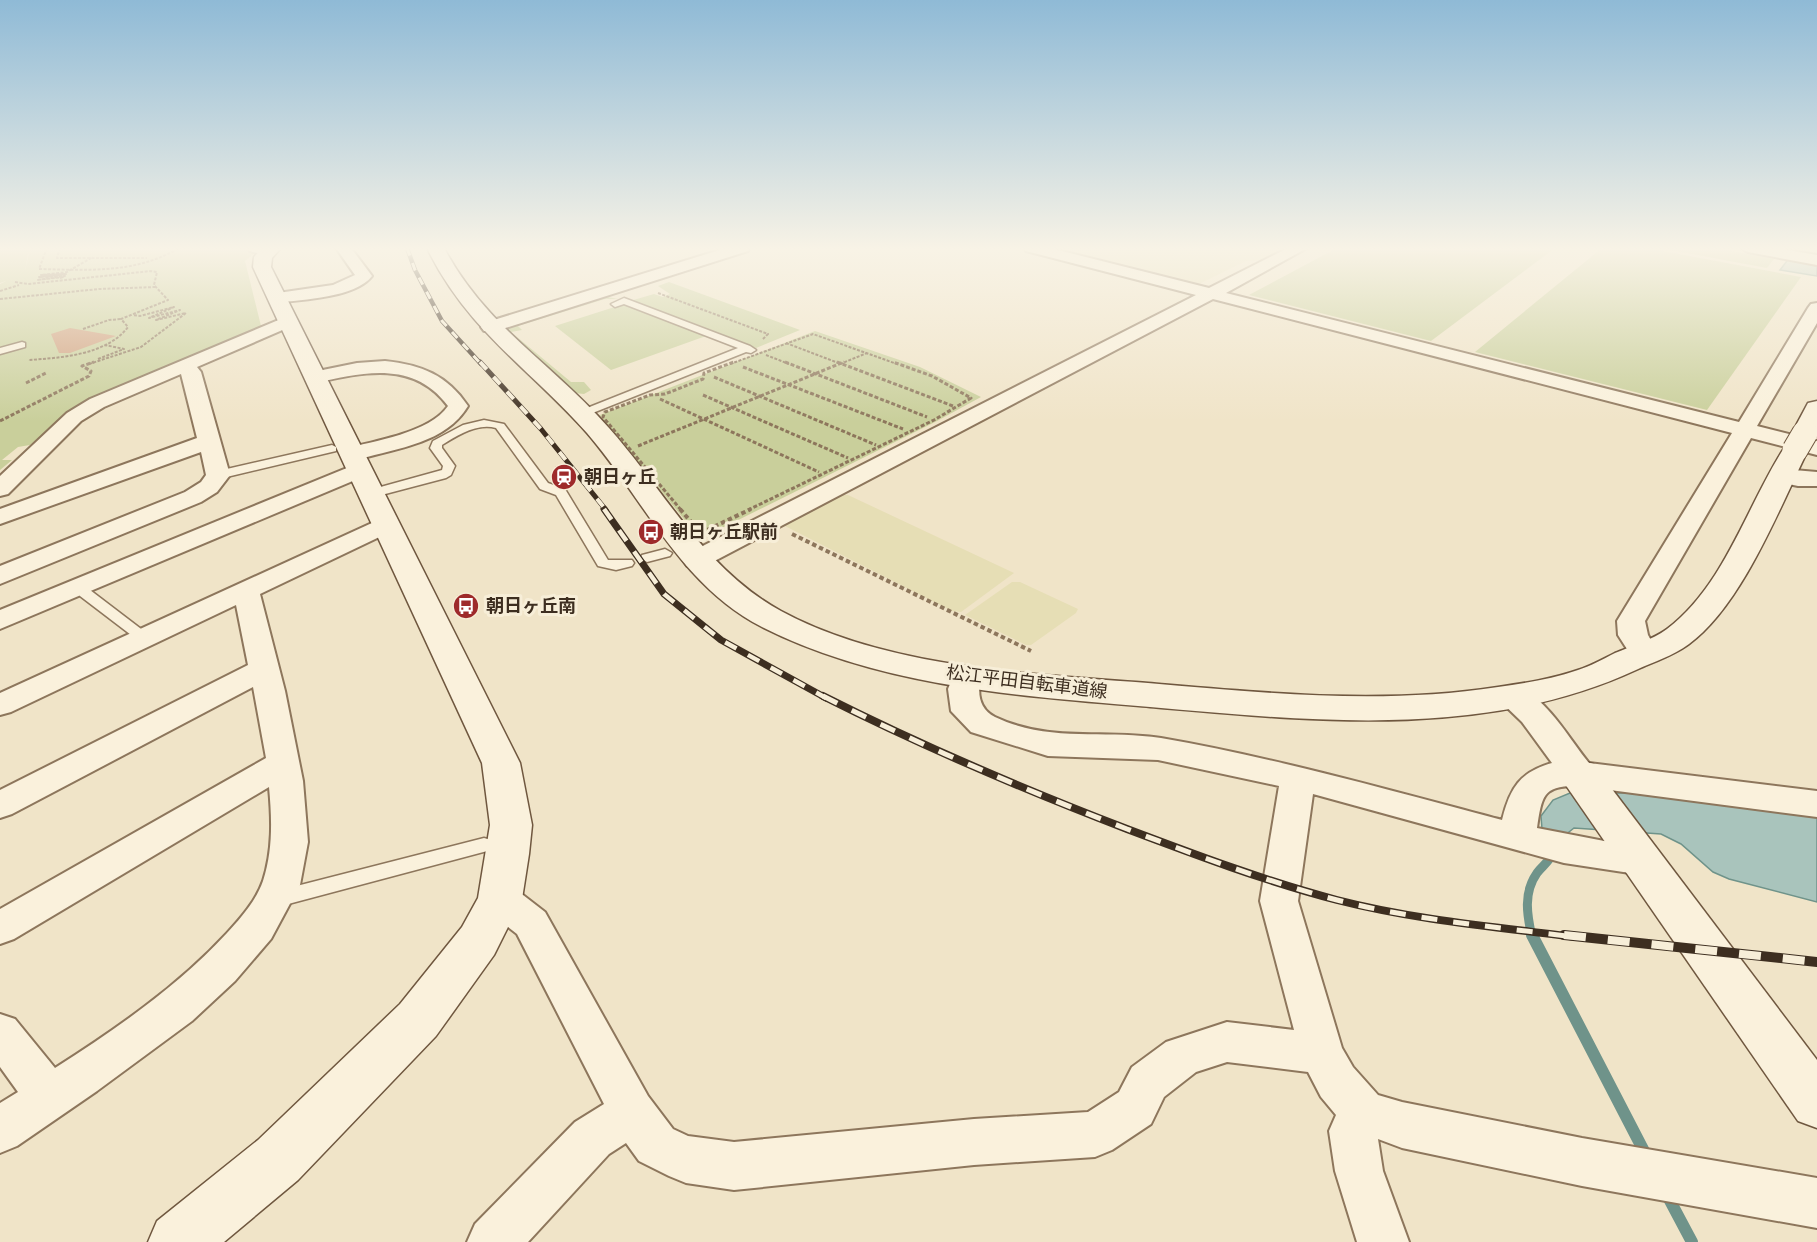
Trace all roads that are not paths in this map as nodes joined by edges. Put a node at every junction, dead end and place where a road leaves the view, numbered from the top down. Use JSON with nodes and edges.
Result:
{"nodes":[{"id":1,"x":281,"y":306,"type":"edge"},
{"id":2,"x":473,"y":306,"type":"edge"},
{"id":3,"x":557,"y":306,"type":"edge"},
{"id":4,"x":635,"y":306,"type":"edge"},
{"id":5,"x":1188,"y":306,"type":"edge"},
{"id":6,"x":1258,"y":306,"type":"edge"},
{"id":7,"x":1817,"y":308,"type":"edge"},
{"id":8,"x":288,"y":321,"type":"junction"},
{"id":9,"x":490,"y":327,"type":"junction"},
{"id":10,"x":22,"y":345,"type":"dead end"},
{"id":11,"x":0,"y":351,"type":"edge"},
{"id":12,"x":182,"y":366,"type":"junction"},
{"id":13,"x":315,"y":377,"type":"junction"},
{"id":14,"x":580,"y":414,"type":"junction"},
{"id":15,"x":1744,"y":430,"type":"junction"},
{"id":16,"x":1807,"y":434,"type":"edge"},
{"id":17,"x":208,"y":442,"type":"junction"},
{"id":18,"x":218,"y":475,"type":"junction"},
{"id":19,"x":359,"y":479,"type":"junction"},
{"id":20,"x":1817,"y":479,"type":"edge"},
{"id":21,"x":0,"y":489,"type":"edge"},
{"id":22,"x":0,"y":517,"type":"edge"},
{"id":23,"x":681,"y":557,"type":"junction"},
{"id":24,"x":647,"y":558,"type":"dead end"},
{"id":25,"x":627,"y":563,"type":"dead end"},
{"id":26,"x":0,"y":576,"type":"edge"},
{"id":27,"x":245,"y":592,"type":"junction"},
{"id":28,"x":85,"y":593,"type":"dead end"},
{"id":29,"x":0,"y":620,"type":"edge"},
{"id":30,"x":144,"y":638,"type":"junction"},
{"id":31,"x":1644,"y":654,"type":"junction"},
{"id":32,"x":264,"y":669,"type":"junction"},
{"id":33,"x":966,"y":678,"type":"junction"},
{"id":34,"x":1512,"y":697,"type":"junction"},
{"id":35,"x":0,"y":705,"type":"edge"},
{"id":36,"x":283,"y":763,"type":"junction"},
{"id":37,"x":1298,"y":778,"type":"junction"},
{"id":38,"x":1585,"y":782,"type":"junction"},
{"id":39,"x":1817,"y":804,"type":"edge"},
{"id":40,"x":0,"y":805,"type":"edge"},
{"id":41,"x":1539,"y":843,"type":"junction"},
{"id":42,"x":484,"y":845,"type":"dead end"},
{"id":43,"x":1634,"y":848,"type":"junction"},
{"id":44,"x":500,"y":899,"type":"junction"},
{"id":45,"x":274,"y":900,"type":"junction"},
{"id":46,"x":0,"y":928,"type":"edge"},
{"id":47,"x":0,"y":1034,"type":"edge"},
{"id":48,"x":1322,"y":1054,"type":"junction"},
{"id":49,"x":49,"y":1096,"type":"junction"},
{"id":50,"x":1817,"y":1103,"type":"edge"},
{"id":51,"x":632,"y":1112,"type":"junction"},
{"id":52,"x":1364,"y":1112,"type":"junction"},
{"id":53,"x":0,"y":1131,"type":"edge"},
{"id":54,"x":1817,"y":1203,"type":"edge"},
{"id":55,"x":178,"y":1242,"type":"edge"},
{"id":56,"x":493,"y":1242,"type":"edge"},
{"id":57,"x":1383,"y":1242,"type":"edge"}],
"edges":[{"from":1,"to":8,"type":"street"},
{"from":2,"to":9,"type":"street","name":"松江平田自転車道線"},
{"from":3,"to":9,"type":"street"},
{"from":4,"to":14,"type":"lane"},
{"from":5,"to":23,"type":"street"},
{"from":6,"to":15,"type":"street"},
{"from":7,"to":15,"type":"street"},
{"from":8,"to":12,"type":"street"},
{"from":8,"to":13,"type":"street"},
{"from":9,"to":14,"type":"street","name":"松江平田自転車道線"},
{"from":10,"to":11,"type":"lane"},
{"from":12,"to":17,"type":"street"},
{"from":12,"to":21,"type":"street"},
{"from":13,"to":19,"type":"street"},
{"from":13,"to":19,"type":"street"},
{"from":14,"to":23,"type":"street","name":"松江平田自転車道線"},
{"from":15,"to":16,"type":"street"},
{"from":15,"to":31,"type":"street"},
{"from":16,"to":20,"type":"street"},
{"from":16,"to":31,"type":"street","name":"松江平田自転車道線"},
{"from":17,"to":18,"type":"street"},
{"from":17,"to":22,"type":"street"},
{"from":18,"to":19,"type":"lane"},
{"from":18,"to":26,"type":"street"},
{"from":19,"to":25,"type":"lane"},
{"from":19,"to":27,"type":"street"},
{"from":19,"to":29,"type":"street"},
{"from":19,"to":44,"type":"street"},
{"from":23,"to":24,"type":"lane"},
{"from":23,"to":33,"type":"street","name":"松江平田自転車道線"},
{"from":27,"to":30,"type":"street"},
{"from":27,"to":32,"type":"street"},
{"from":28,"to":30,"type":"lane"},
{"from":30,"to":35,"type":"street"},
{"from":31,"to":34,"type":"street","name":"松江平田自転車道線"},
{"from":32,"to":36,"type":"street"},
{"from":32,"to":40,"type":"street"},
{"from":33,"to":34,"type":"street","name":"松江平田自転車道線"},
{"from":33,"to":37,"type":"street"},
{"from":34,"to":38,"type":"street"},
{"from":36,"to":45,"type":"street"},
{"from":36,"to":46,"type":"street"},
{"from":37,"to":41,"type":"street"},
{"from":37,"to":48,"type":"street"},
{"from":38,"to":39,"type":"street"},
{"from":38,"to":41,"type":"street"},
{"from":38,"to":43,"type":"street"},
{"from":41,"to":43,"type":"street"},
{"from":42,"to":45,"type":"lane"},
{"from":43,"to":50,"type":"street"},
{"from":44,"to":51,"type":"street"},
{"from":44,"to":55,"type":"street"},
{"from":45,"to":49,"type":"street"},
{"from":47,"to":49,"type":"street"},
{"from":48,"to":51,"type":"street"},
{"from":48,"to":52,"type":"street"},
{"from":49,"to":53,"type":"street"},
{"from":51,"to":56,"type":"street"},
{"from":52,"to":54,"type":"street"},
{"from":52,"to":57,"type":"street"}]}
